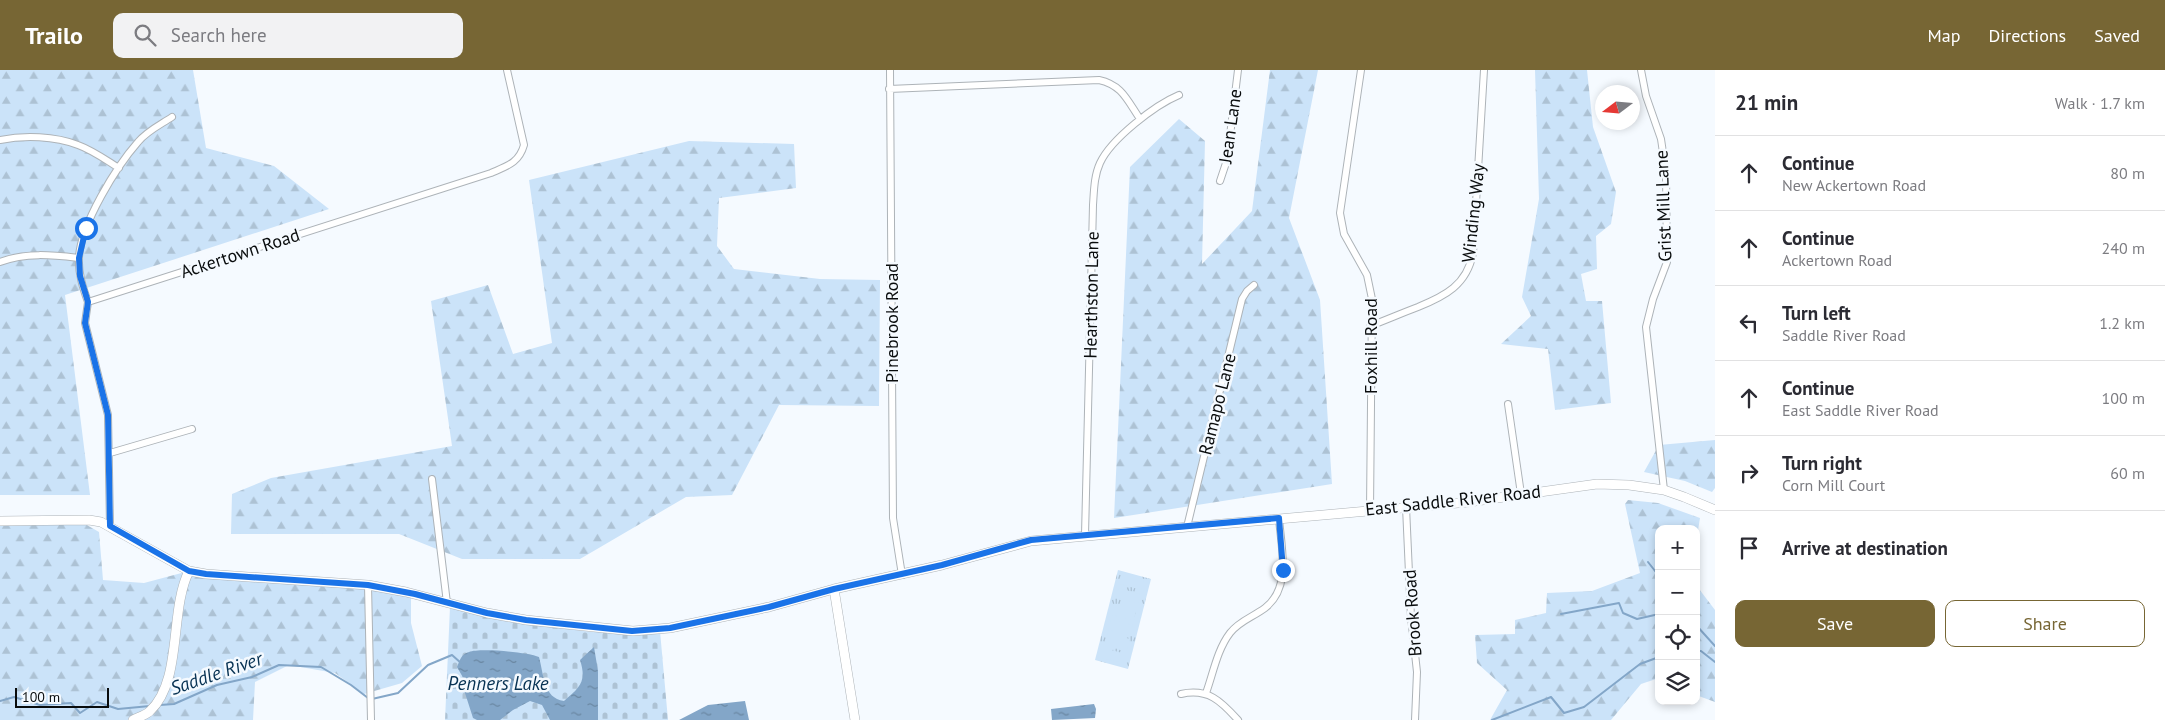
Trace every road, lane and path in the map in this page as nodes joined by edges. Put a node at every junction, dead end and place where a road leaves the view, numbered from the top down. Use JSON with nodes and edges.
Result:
{"nodes":[{"id":1,"x":507,"y":70,"type":"edge"},
{"id":2,"x":890,"y":70,"type":"edge"},
{"id":3,"x":1238,"y":70,"type":"edge"},
{"id":4,"x":1361,"y":70,"type":"edge"},
{"id":5,"x":1484,"y":70,"type":"edge"},
{"id":6,"x":1641,"y":70,"type":"edge"},
{"id":7,"x":889,"y":90,"type":"junction"},
{"id":8,"x":1179,"y":95,"type":"dead end"},
{"id":9,"x":172,"y":117,"type":"dead end"},
{"id":10,"x":1140,"y":118,"type":"junction"},
{"id":11,"x":0,"y":138,"type":"edge"},
{"id":12,"x":119,"y":168,"type":"junction"},
{"id":13,"x":1220,"y":181,"type":"dead end"},
{"id":14,"x":79,"y":258,"type":"junction"},
{"id":15,"x":0,"y":262,"type":"edge"},
{"id":16,"x":1254,"y":285,"type":"dead end"},
{"id":17,"x":88,"y":302,"type":"junction"},
{"id":18,"x":1370,"y":326,"type":"junction"},
{"id":19,"x":1508,"y":404,"type":"dead end"},
{"id":20,"x":192,"y":429,"type":"dead end"},
{"id":21,"x":110,"y":453,"type":"junction"},
{"id":22,"x":432,"y":479,"type":"dead end"},
{"id":23,"x":1664,"y":490,"type":"junction"},
{"id":24,"x":1521,"y":494,"type":"junction"},
{"id":25,"x":1406,"y":507,"type":"junction"},
{"id":26,"x":1370,"y":510,"type":"junction"},
{"id":27,"x":1715,"y":510,"type":"edge"},
{"id":28,"x":1279,"y":518,"type":"junction"},
{"id":29,"x":0,"y":521,"type":"edge"},
{"id":30,"x":110,"y":526,"type":"junction"},
{"id":31,"x":1187,"y":527,"type":"junction"},
{"id":32,"x":1085,"y":535,"type":"junction"},
{"id":33,"x":189,"y":571,"type":"junction"},
{"id":34,"x":902,"y":574,"type":"junction"},
{"id":35,"x":368,"y":585,"type":"junction"},
{"id":36,"x":834,"y":589,"type":"junction"},
{"id":37,"x":447,"y":602,"type":"junction"},
{"id":38,"x":1181,"y":694,"type":"dead end"},
{"id":39,"x":1206,"y":694,"type":"junction"},
{"id":40,"x":133,"y":720,"type":"edge"},
{"id":41,"x":371,"y":720,"type":"edge"},
{"id":42,"x":855,"y":720,"type":"edge"},
{"id":43,"x":1238,"y":720,"type":"edge"},
{"id":44,"x":1415,"y":720,"type":"edge"}],
"edges":[{"from":1,"to":17,"type":"street","name":"Ackertown Road"},
{"from":2,"to":7,"type":"street","name":"Pinebrook Road"},
{"from":3,"to":13,"type":"street","name":"Jean Lane"},
{"from":4,"to":18,"type":"street","name":"Foxhill Road"},
{"from":5,"to":18,"type":"street","name":"Winding Way"},
{"from":6,"to":23,"type":"street","name":"Grist Mill Lane"},
{"from":7,"to":10,"type":"street"},
{"from":7,"to":34,"type":"street","name":"Pinebrook Road"},
{"from":8,"to":10,"type":"street","name":"Hearthston Lane"},
{"from":9,"to":12,"type":"street"},
{"from":10,"to":32,"type":"street","name":"Hearthston Lane"},
{"from":11,"to":12,"type":"street"},
{"from":12,"to":14,"type":"street"},
{"from":14,"to":15,"type":"street"},
{"from":14,"to":17,"type":"street"},
{"from":16,"to":31,"type":"street","name":"Ramapo Lane"},
{"from":17,"to":21,"type":"street"},
{"from":18,"to":26,"type":"street","name":"Foxhill Road"},
{"from":19,"to":24,"type":"street"},
{"from":20,"to":21,"type":"street"},
{"from":21,"to":30,"type":"street"},
{"from":22,"to":37,"type":"street"},
{"from":23,"to":24,"type":"main road","name":"East Saddle River Road"},
{"from":23,"to":27,"type":"main road","name":"East Saddle River Road"},
{"from":24,"to":25,"type":"main road","name":"East Saddle River Road"},
{"from":25,"to":26,"type":"main road","name":"East Saddle River Road"},
{"from":25,"to":44,"type":"street","name":"Brook Road"},
{"from":26,"to":28,"type":"main road","name":"East Saddle River Road"},
{"from":28,"to":31,"type":"main road","name":"East Saddle River Road"},
{"from":28,"to":39,"type":"street"},
{"from":29,"to":30,"type":"main road"},
{"from":30,"to":33,"type":"main road"},
{"from":31,"to":32,"type":"main road","name":"East Saddle River Road"},
{"from":32,"to":34,"type":"main road","name":"East Saddle River Road"},
{"from":33,"to":35,"type":"main road","name":"East Saddle River Road"},
{"from":33,"to":40,"type":"main road"},
{"from":34,"to":36,"type":"main road","name":"East Saddle River Road"},
{"from":35,"to":37,"type":"main road","name":"East Saddle River Road"},
{"from":35,"to":41,"type":"street"},
{"from":36,"to":37,"type":"main road","name":"East Saddle River Road"},
{"from":36,"to":42,"type":"main road"},
{"from":38,"to":39,"type":"street"},
{"from":39,"to":43,"type":"street"}]}
